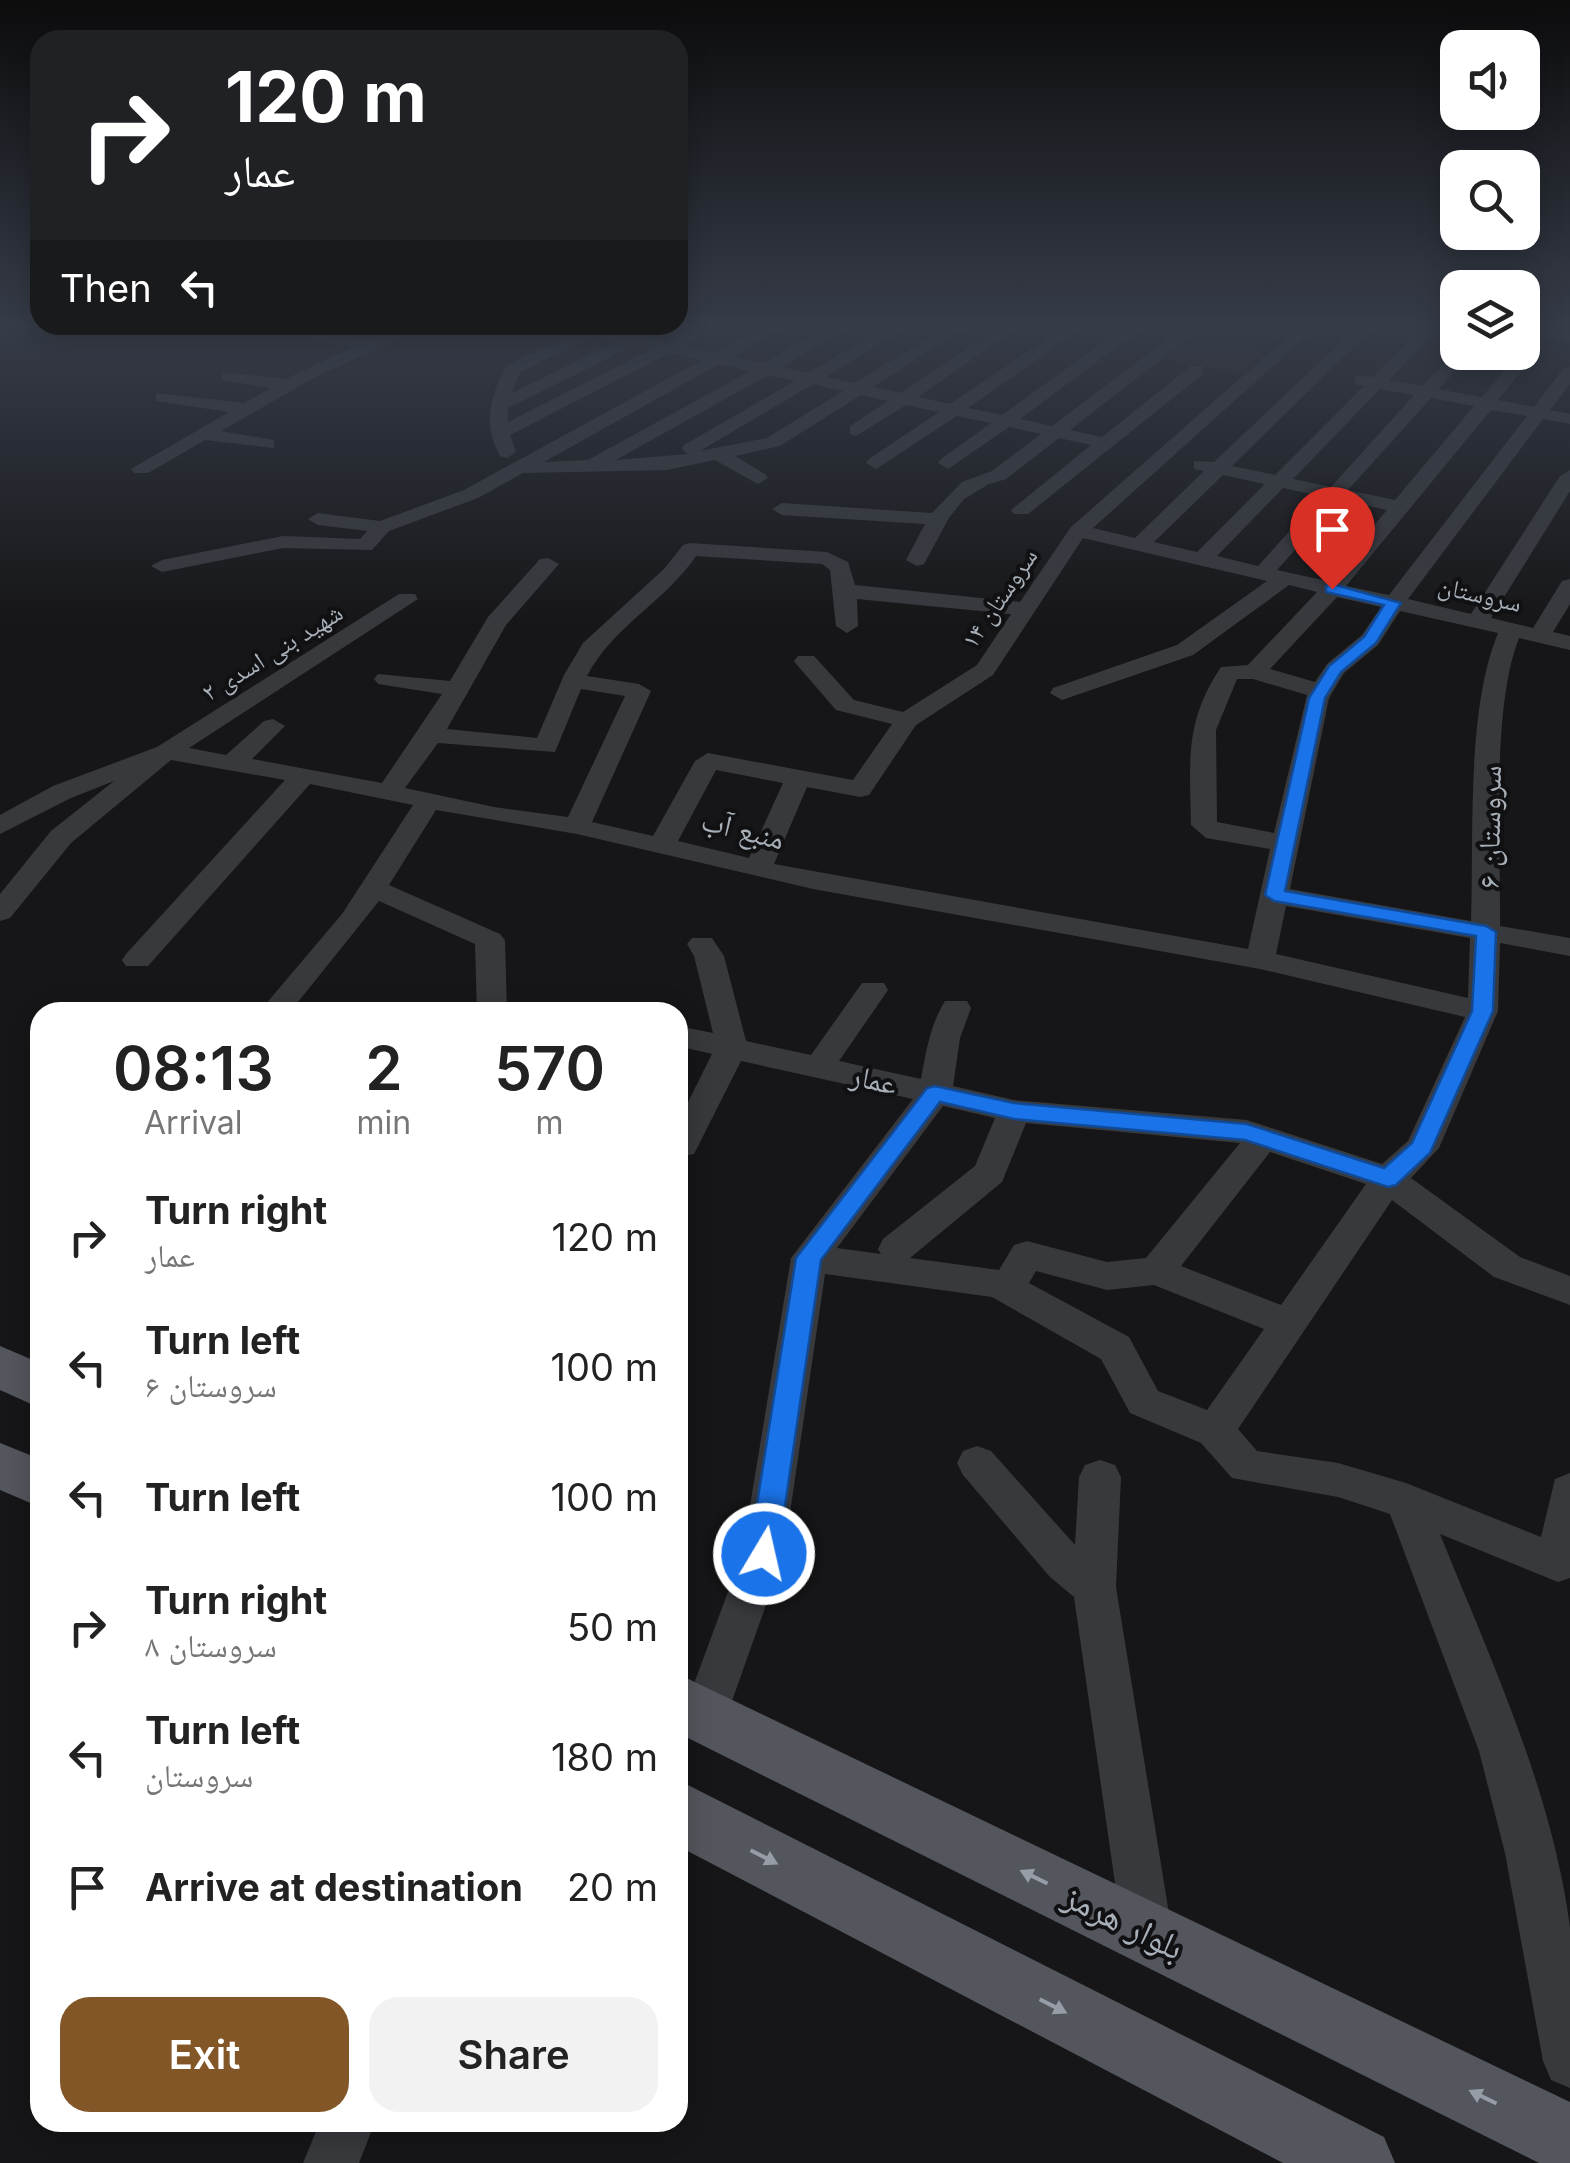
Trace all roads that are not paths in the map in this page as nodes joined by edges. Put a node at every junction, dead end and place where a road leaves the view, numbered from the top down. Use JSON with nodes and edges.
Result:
{"nodes":[{"id":1,"x":223,"y":423,"type":"edge"},
{"id":2,"x":498,"y":423,"type":"edge"},
{"id":3,"x":520,"y":423,"type":"edge"},
{"id":4,"x":599,"y":423,"type":"edge"},
{"id":5,"x":669,"y":423,"type":"edge"},
{"id":6,"x":737,"y":423,"type":"edge"},
{"id":7,"x":803,"y":423,"type":"edge"},
{"id":8,"x":822,"y":423,"type":"edge"},
{"id":9,"x":866,"y":423,"type":"edge"},
{"id":10,"x":935,"y":423,"type":"edge"},
{"id":11,"x":1005,"y":423,"type":"edge"},
{"id":12,"x":1011,"y":423,"type":"edge"},
{"id":13,"x":1068,"y":423,"type":"edge"},
{"id":14,"x":1139,"y":423,"type":"edge"},
{"id":15,"x":1188,"y":423,"type":"edge"},
{"id":16,"x":1253,"y":423,"type":"edge"},
{"id":17,"x":1337,"y":423,"type":"edge"},
{"id":18,"x":1399,"y":423,"type":"edge"},
{"id":19,"x":1470,"y":423,"type":"edge"},
{"id":20,"x":1531,"y":423,"type":"edge"},
{"id":21,"x":856,"y":430,"type":"junction"},
{"id":22,"x":1056,"y":432,"type":"junction"},
{"id":23,"x":202,"y":434,"type":"junction"},
{"id":24,"x":498,"y":434,"type":"junction"},
{"id":25,"x":910,"y":440,"type":"junction"},
{"id":26,"x":1104,"y":443,"type":"junction"},
{"id":27,"x":267,"y":444,"type":"dead end"},
{"id":28,"x":717,"y":454,"type":"junction"},
{"id":29,"x":1163,"y":457,"type":"junction"},
{"id":30,"x":876,"y":463,"type":"dead end"},
{"id":31,"x":667,"y":464,"type":"junction"},
{"id":32,"x":593,"y":465,"type":"junction"},
{"id":33,"x":516,"y":468,"type":"junction"},
{"id":34,"x":141,"y":469,"type":"dead end"},
{"id":35,"x":1219,"y":469,"type":"junction"},
{"id":36,"x":998,"y":474,"type":"junction"},
{"id":37,"x":1570,"y":476,"type":"edge"},
{"id":38,"x":758,"y":478,"type":"dead end"},
{"id":39,"x":1279,"y":482,"type":"junction"},
{"id":40,"x":1051,"y":486,"type":"junction"},
{"id":41,"x":1335,"y":494,"type":"junction"},
{"id":42,"x":1399,"y":507,"type":"junction"},
{"id":43,"x":782,"y":509,"type":"dead end"},
{"id":44,"x":1020,"y":510,"type":"dead end"},
{"id":45,"x":937,"y":518,"type":"junction"},
{"id":46,"x":318,"y":519,"type":"dead end"},
{"id":47,"x":382,"y":527,"type":"junction"},
{"id":48,"x":1078,"y":531,"type":"junction"},
{"id":49,"x":1139,"y":545,"type":"junction"},
{"id":50,"x":1202,"y":559,"type":"junction"},
{"id":51,"x":917,"y":560,"type":"dead end"},
{"id":52,"x":548,"y":564,"type":"dead end"},
{"id":53,"x":162,"y":566,"type":"dead end"},
{"id":54,"x":1274,"y":576,"type":"junction"},
{"id":55,"x":1570,"y":586,"type":"edge"},
{"id":56,"x":1332,"y":589,"type":"junction"},
{"id":57,"x":846,"y":591,"type":"junction"},
{"id":58,"x":407,"y":598,"type":"dead end"},
{"id":59,"x":1394,"y":603,"type":"junction"},
{"id":60,"x":1026,"y":609,"type":"junction"},
{"id":61,"x":1477,"y":622,"type":"junction"},
{"id":62,"x":848,"y":626,"type":"dead end"},
{"id":63,"x":1526,"y":633,"type":"junction"},
{"id":64,"x":1570,"y":643,"type":"edge"},
{"id":65,"x":806,"y":662,"type":"dead end"},
{"id":66,"x":1254,"y":672,"type":"junction"},
{"id":67,"x":386,"y":679,"type":"dead end"},
{"id":68,"x":574,"y":680,"type":"junction"},
{"id":69,"x":455,"y":689,"type":"junction"},
{"id":70,"x":1321,"y":691,"type":"junction"},
{"id":71,"x":1062,"y":693,"type":"dead end"},
{"id":72,"x":907,"y":720,"type":"junction"},
{"id":73,"x":273,"y":726,"type":"dead end"},
{"id":74,"x":431,"y":735,"type":"junction"},
{"id":75,"x":166,"y":752,"type":"junction"},
{"id":76,"x":232,"y":763,"type":"junction"},
{"id":77,"x":304,"y":775,"type":"junction"},
{"id":78,"x":798,"y":780,"type":"junction"},
{"id":79,"x":388,"y":792,"type":"junction"},
{"id":80,"x":429,"y":800,"type":"junction"},
{"id":81,"x":0,"y":826,"type":"edge"},
{"id":82,"x":577,"y":826,"type":"junction"},
{"id":83,"x":662,"y":842,"type":"junction"},
{"id":84,"x":1286,"y":843,"type":"junction"},
{"id":85,"x":758,"y":866,"type":"junction"},
{"id":86,"x":373,"y":888,"type":"junction"},
{"id":87,"x":1274,"y":895,"type":"junction"},
{"id":88,"x":0,"y":912,"type":"edge"},
{"id":89,"x":1486,"y":932,"type":"junction"},
{"id":90,"x":702,"y":944,"type":"dead end"},
{"id":91,"x":1570,"y":947,"type":"edge"},
{"id":92,"x":137,"y":960,"type":"dead end"},
{"id":93,"x":1260,"y":960,"type":"junction"},
{"id":94,"x":874,"y":990,"type":"dead end"},
{"id":95,"x":283,"y":1002,"type":"edge"},
{"id":96,"x":492,"y":1002,"type":"edge"},
{"id":97,"x":956,"y":1008,"type":"dead end"},
{"id":98,"x":1482,"y":1011,"type":"junction"},
{"id":99,"x":688,"y":1038,"type":"edge"},
{"id":100,"x":732,"y":1047,"type":"junction"},
{"id":101,"x":820,"y":1066,"type":"junction"},
{"id":102,"x":935,"y":1094,"type":"junction"},
{"id":103,"x":1014,"y":1111,"type":"junction"},
{"id":104,"x":688,"y":1134,"type":"edge"},
{"id":105,"x":1264,"y":1137,"type":"junction"},
{"id":106,"x":1388,"y":1178,"type":"junction"},
{"id":107,"x":896,"y":1249,"type":"dead end"},
{"id":108,"x":809,"y":1258,"type":"junction"},
{"id":109,"x":1156,"y":1271,"type":"junction"},
{"id":110,"x":1007,"y":1288,"type":"junction"},
{"id":111,"x":1570,"y":1291,"type":"edge"},
{"id":112,"x":1288,"y":1322,"type":"junction"},
{"id":113,"x":0,"y":1366,"type":"edge"},
{"id":114,"x":30,"y":1382,"type":"edge"},
{"id":115,"x":1215,"y":1431,"type":"junction"},
{"id":116,"x":977,"y":1463,"type":"dead end"},
{"id":117,"x":0,"y":1464,"type":"edge"},
{"id":118,"x":1100,"y":1477,"type":"dead end"},
{"id":119,"x":30,"y":1479,"type":"edge"},
{"id":120,"x":1570,"y":1491,"type":"edge"},
{"id":121,"x":1406,"y":1501,"type":"junction"},
{"id":122,"x":1094,"y":1587,"type":"junction"},
{"id":123,"x":691,"y":1709,"type":"edge"},
{"id":124,"x":688,"y":1817,"type":"edge"},
{"id":125,"x":1147,"y":1932,"type":"junction"},
{"id":126,"x":1570,"y":2061,"type":"edge"},
{"id":127,"x":344,"y":2132,"type":"edge"},
{"id":128,"x":1570,"y":2140,"type":"edge"},
{"id":129,"x":332,"y":2163,"type":"edge"},
{"id":130,"x":1358,"y":2163,"type":"edge"}],
"edges":[{"from":1,"to":23,"type":"street"},
{"from":2,"to":24,"type":"street"},
{"from":3,"to":24,"type":"street"},
{"from":4,"to":33,"type":"street"},
{"from":5,"to":32,"type":"street"},
{"from":6,"to":31,"type":"street"},
{"from":7,"to":28,"type":"street"},
{"from":8,"to":21,"type":"street"},
{"from":9,"to":21,"type":"street"},
{"from":10,"to":25,"type":"street"},
{"from":11,"to":36,"type":"street"},
{"from":12,"to":22,"type":"street"},
{"from":13,"to":22,"type":"street"},
{"from":14,"to":26,"type":"street"},
{"from":15,"to":29,"type":"street","name":"سروستان ۱۴"},
{"from":16,"to":35,"type":"street"},
{"from":17,"to":39,"type":"street"},
{"from":18,"to":41,"type":"street"},
{"from":19,"to":42,"type":"street"},
{"from":20,"to":59,"type":"street"},
{"from":21,"to":25,"type":"street"},
{"from":22,"to":26,"type":"street"},
{"from":22,"to":36,"type":"street"},
{"from":23,"to":27,"type":"street"},
{"from":23,"to":34,"type":"street"},
{"from":24,"to":33,"type":"street"},
{"from":25,"to":30,"type":"street"},
{"from":26,"to":40,"type":"street"},
{"from":28,"to":31,"type":"street"},
{"from":28,"to":38,"type":"street"},
{"from":29,"to":35,"type":"street"},
{"from":29,"to":48,"type":"street","name":"سروستان ۱۴"},
{"from":31,"to":32,"type":"street"},
{"from":32,"to":33,"type":"street"},
{"from":33,"to":47,"type":"street"},
{"from":35,"to":39,"type":"street"},
{"from":35,"to":49,"type":"street"},
{"from":36,"to":40,"type":"street"},
{"from":36,"to":45,"type":"street"},
{"from":37,"to":61,"type":"street"},
{"from":39,"to":41,"type":"street"},
{"from":39,"to":50,"type":"street"},
{"from":40,"to":44,"type":"street"},
{"from":41,"to":42,"type":"street"},
{"from":41,"to":54,"type":"street"},
{"from":42,"to":56,"type":"street"},
{"from":43,"to":45,"type":"street"},
{"from":45,"to":51,"type":"street"},
{"from":46,"to":47,"type":"street"},
{"from":47,"to":53,"type":"street"},
{"from":48,"to":49,"type":"street","name":"سروستان"},
{"from":48,"to":60,"type":"street","name":"سروستان ۱۴"},
{"from":49,"to":50,"type":"street","name":"سروستان"},
{"from":50,"to":54,"type":"street","name":"سروستان"},
{"from":52,"to":69,"type":"street"},
{"from":54,"to":56,"type":"street","name":"سروستان"},
{"from":54,"to":71,"type":"street"},
{"from":55,"to":63,"type":"street","name":"سروستان ۶"},
{"from":56,"to":59,"type":"street","name":"سروستان"},
{"from":56,"to":66,"type":"street"},
{"from":57,"to":60,"type":"street"},
{"from":57,"to":62,"type":"street"},
{"from":57,"to":68,"type":"street"},
{"from":58,"to":75,"type":"street","name":"شهید بنی اسدی ۲"},
{"from":59,"to":61,"type":"street","name":"سروستان"},
{"from":59,"to":70,"type":"street"},
{"from":60,"to":72,"type":"street","name":"سروستان ۱۴"},
{"from":61,"to":63,"type":"street","name":"سروستان"},
{"from":63,"to":64,"type":"street","name":"سروستان"},
{"from":63,"to":89,"type":"street","name":"سروستان ۶"},
{"from":65,"to":72,"type":"street"},
{"from":66,"to":70,"type":"street"},
{"from":66,"to":84,"type":"street"},
{"from":67,"to":69,"type":"street"},
{"from":68,"to":74,"type":"street"},
{"from":68,"to":82,"type":"street"},
{"from":69,"to":74,"type":"street"},
{"from":70,"to":84,"type":"street"},
{"from":72,"to":78,"type":"street"},
{"from":73,"to":76,"type":"street"},
{"from":74,"to":79,"type":"street"},
{"from":75,"to":76,"type":"street","name":"منبع آب"},
{"from":75,"to":81,"type":"street"},
{"from":75,"to":88,"type":"street"},
{"from":76,"to":77,"type":"street","name":"منبع آب"},
{"from":77,"to":79,"type":"street","name":"منبع آب"},
{"from":77,"to":92,"type":"street"},
{"from":78,"to":83,"type":"street"},
{"from":78,"to":85,"type":"street"},
{"from":79,"to":80,"type":"street","name":"منبع آب"},
{"from":80,"to":82,"type":"street","name":"منبع آب"},
{"from":80,"to":86,"type":"street"},
{"from":82,"to":83,"type":"street","name":"منبع آب"},
{"from":83,"to":85,"type":"street","name":"منبع آب"},
{"from":84,"to":87,"type":"street"},
{"from":85,"to":93,"type":"street","name":"منبع آب"},
{"from":86,"to":95,"type":"street"},
{"from":86,"to":96,"type":"street"},
{"from":87,"to":89,"type":"street"},
{"from":87,"to":93,"type":"street"},
{"from":89,"to":91,"type":"street"},
{"from":89,"to":98,"type":"street","name":"سروستان ۶"},
{"from":90,"to":100,"type":"street"},
{"from":93,"to":98,"type":"street","name":"منبع آب"},
{"from":94,"to":101,"type":"street"},
{"from":97,"to":102,"type":"street"},
{"from":98,"to":106,"type":"street","name":"سروستان ۶"},
{"from":99,"to":100,"type":"street","name":"عمار"},
{"from":100,"to":101,"type":"street","name":"عمار"},
{"from":100,"to":104,"type":"street"},
{"from":101,"to":102,"type":"street","name":"عمار"},
{"from":102,"to":103,"type":"street","name":"عمار"},
{"from":102,"to":108,"type":"street"},
{"from":103,"to":105,"type":"street","name":"عمار"},
{"from":103,"to":107,"type":"street"},
{"from":105,"to":106,"type":"street","name":"عمار"},
{"from":105,"to":109,"type":"street"},
{"from":106,"to":111,"type":"street","name":"عمار"},
{"from":106,"to":112,"type":"street","name":"سروستان ۶"},
{"from":108,"to":110,"type":"street"},
{"from":108,"to":123,"type":"street"},
{"from":109,"to":110,"type":"street"},
{"from":109,"to":112,"type":"street"},
{"from":110,"to":115,"type":"street"},
{"from":112,"to":115,"type":"street","name":"سروستان ۶"},
{"from":113,"to":114,"type":"main road"},
{"from":115,"to":121,"type":"street"},
{"from":116,"to":122,"type":"street"},
{"from":117,"to":119,"type":"main road"},
{"from":118,"to":122,"type":"street"},
{"from":120,"to":121,"type":"street"},
{"from":121,"to":126,"type":"street"},
{"from":122,"to":125,"type":"street"},
{"from":125,"to":123,"type":"main road","name":"بلوار هرمز","one_way":true},
{"from":124,"to":130,"type":"main road","one_way":true},
{"from":128,"to":125,"type":"main road","name":"بلوار هرمز","one_way":true},
{"from":127,"to":129,"type":"street"}]}
